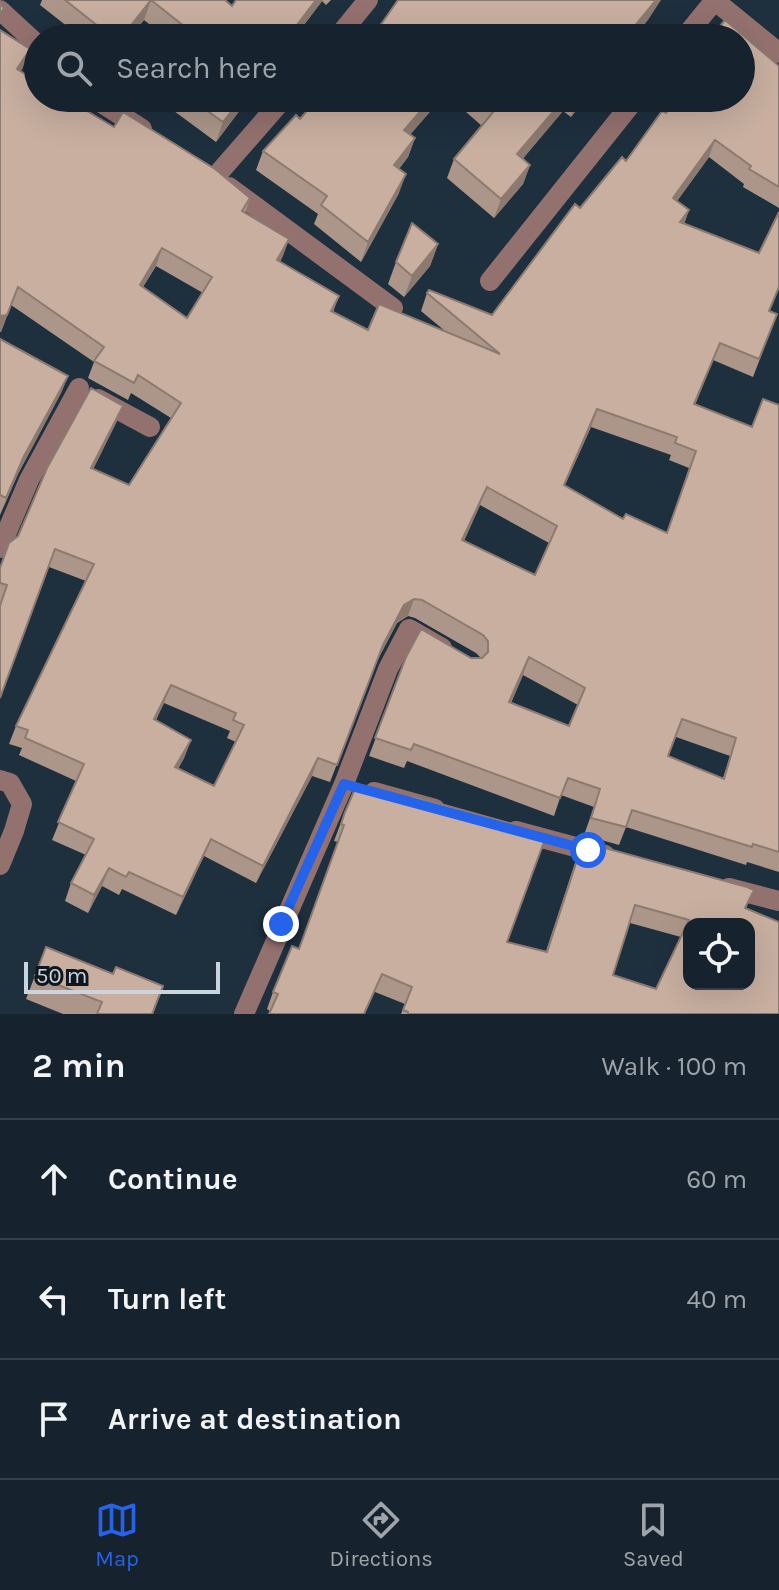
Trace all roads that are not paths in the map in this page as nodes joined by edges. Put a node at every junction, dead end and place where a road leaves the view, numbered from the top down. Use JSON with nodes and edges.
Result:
{"nodes":[{"id":1,"x":368,"y":0,"type":"edge"},
{"id":2,"x":714,"y":0,"type":"edge"},
{"id":3,"x":0,"y":10,"type":"edge"},
{"id":4,"x":348,"y":24,"type":"edge"},
{"id":5,"x":695,"y":24,"type":"edge"},
{"id":6,"x":743,"y":24,"type":"edge"},
{"id":7,"x":24,"y":32,"type":"edge"},
{"id":8,"x":755,"y":33,"type":"edge"},
{"id":9,"x":779,"y":53,"type":"edge"},
{"id":10,"x":116,"y":112,"type":"edge"},
{"id":11,"x":270,"y":112,"type":"edge"},
{"id":12,"x":625,"y":112,"type":"edge"},
{"id":13,"x":164,"y":143,"type":"edge"},
{"id":14,"x":490,"y":281,"type":"dead end"},
{"id":15,"x":393,"y":308,"type":"edge"},
{"id":16,"x":150,"y":427,"type":"dead end"},
{"id":17,"x":0,"y":548,"type":"edge"},
{"id":18,"x":458,"y":657,"type":"edge"},
{"id":19,"x":0,"y":780,"type":"edge"},
{"id":20,"x":344,"y":784,"type":"junction"},
{"id":21,"x":451,"y":813,"type":"edge"},
{"id":22,"x":497,"y":825,"type":"edge"},
{"id":23,"x":618,"y":858,"type":"edge"},
{"id":24,"x":0,"y":865,"type":"edge"},
{"id":25,"x":706,"y":882,"type":"edge"},
{"id":26,"x":779,"y":901,"type":"edge"},
{"id":27,"x":244,"y":1014,"type":"edge"}],
"edges":[{"from":1,"to":4,"type":"street"},
{"from":2,"to":5,"type":"street"},
{"from":2,"to":6,"type":"street"},
{"from":3,"to":7,"type":"street"},
{"from":8,"to":9,"type":"street"},
{"from":10,"to":13,"type":"street"},
{"from":11,"to":15,"type":"street"},
{"from":12,"to":14,"type":"street"},
{"from":16,"to":17,"type":"street"},
{"from":18,"to":20,"type":"street"},
{"from":19,"to":24,"type":"street"},
{"from":20,"to":21,"type":"street"},
{"from":20,"to":27,"type":"street"},
{"from":22,"to":23,"type":"street"},
{"from":25,"to":26,"type":"street"}]}
